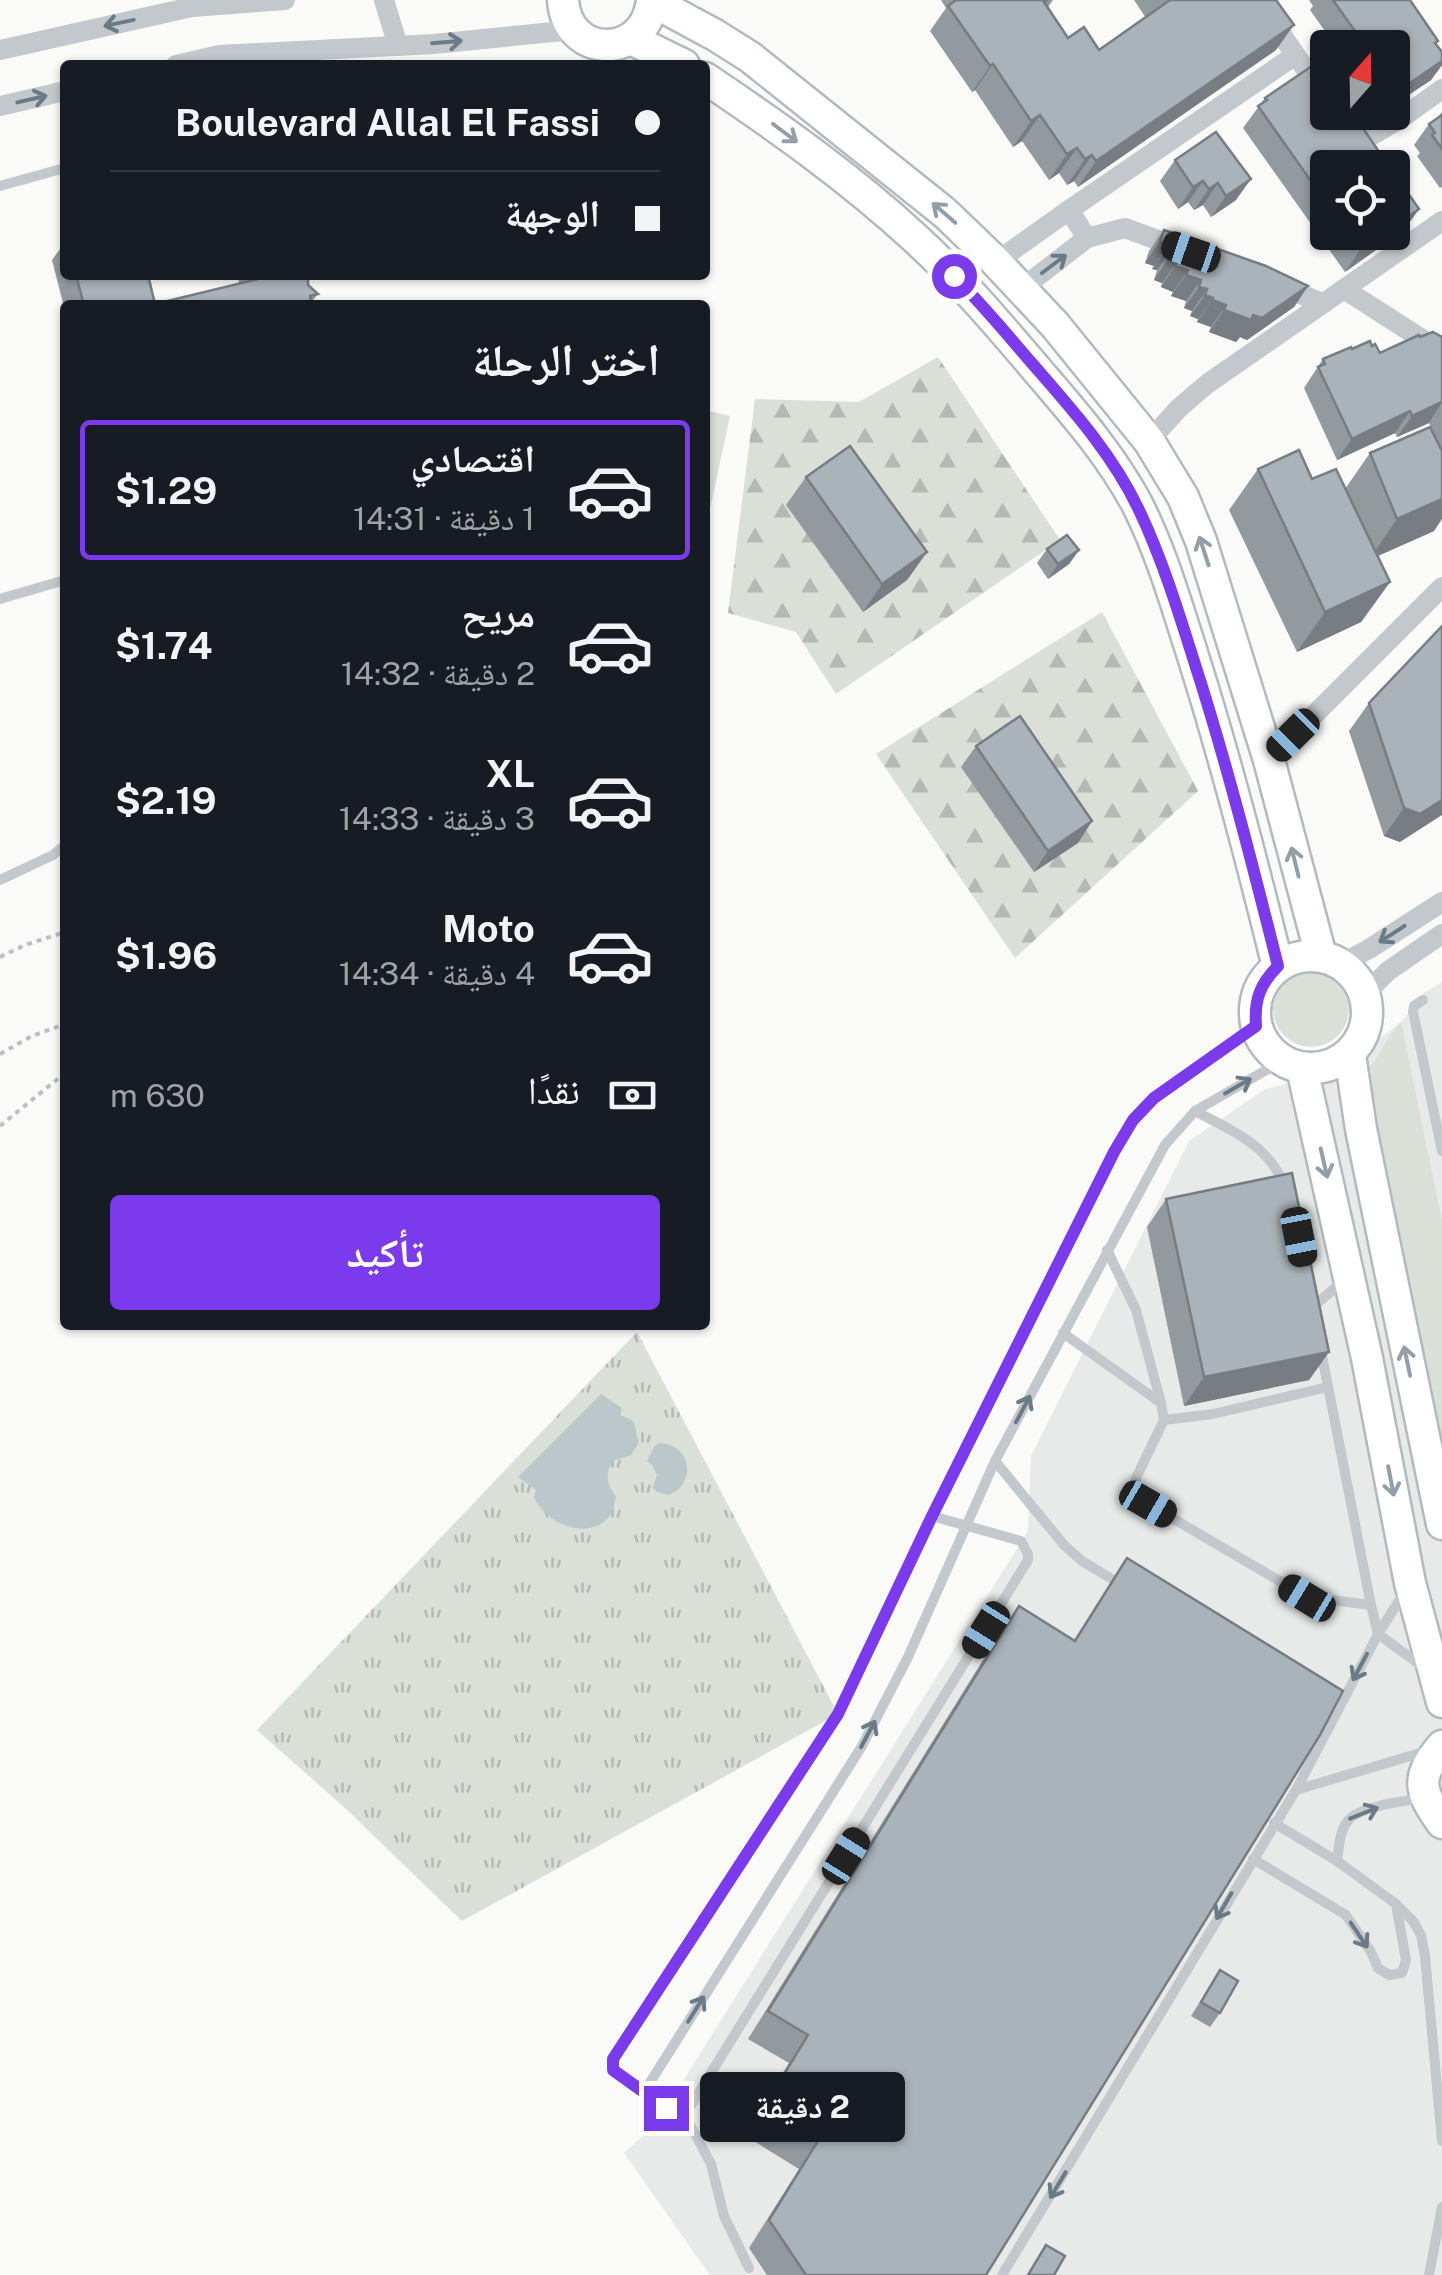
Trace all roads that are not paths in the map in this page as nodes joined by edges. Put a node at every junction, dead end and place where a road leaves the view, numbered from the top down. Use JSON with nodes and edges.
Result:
{"nodes":[{"id":1,"x":285,"y":0,"type":"edge"},
{"id":2,"x":384,"y":0,"type":"edge"},
{"id":3,"x":652,"y":0,"type":"edge"},
{"id":4,"x":1257,"y":0,"type":"edge"},
{"id":5,"x":565,"y":8,"type":"edge"},
{"id":6,"x":631,"y":39,"type":"junction"},
{"id":7,"x":398,"y":46,"type":"junction"},
{"id":8,"x":0,"y":50,"type":"edge"},
{"id":9,"x":1294,"y":56,"type":"junction"},
{"id":10,"x":280,"y":58,"type":"edge"},
{"id":11,"x":198,"y":60,"type":"edge"},
{"id":12,"x":674,"y":60,"type":"edge"},
{"id":13,"x":1310,"y":77,"type":"edge"},
{"id":14,"x":710,"y":81,"type":"edge"},
{"id":15,"x":1442,"y":89,"type":"edge"},
{"id":16,"x":60,"y":92,"type":"edge"},
{"id":17,"x":0,"y":106,"type":"edge"},
{"id":18,"x":1360,"y":141,"type":"edge"},
{"id":19,"x":60,"y":169,"type":"edge"},
{"id":20,"x":0,"y":186,"type":"edge"},
{"id":21,"x":1069,"y":210,"type":"junction"},
{"id":22,"x":1442,"y":221,"type":"edge"},
{"id":23,"x":1087,"y":238,"type":"junction"},
{"id":24,"x":1191,"y":252,"type":"edge"},
{"id":25,"x":996,"y":262,"type":"junction"},
{"id":26,"x":1257,"y":275,"type":"edge"},
{"id":27,"x":1021,"y":289,"type":"junction"},
{"id":28,"x":1344,"y":289,"type":"junction"},
{"id":29,"x":1322,"y":303,"type":"junction"},
{"id":30,"x":1442,"y":352,"type":"edge"},
{"id":31,"x":1150,"y":441,"type":"junction"},
{"id":32,"x":60,"y":582,"type":"edge"},
{"id":33,"x":1442,"y":587,"type":"edge"},
{"id":34,"x":0,"y":600,"type":"edge"},
{"id":35,"x":1268,"y":760,"type":"junction"},
{"id":36,"x":60,"y":849,"type":"edge"},
{"id":37,"x":0,"y":880,"type":"edge"},
{"id":38,"x":1442,"y":902,"type":"edge"},
{"id":39,"x":1442,"y":934,"type":"edge"},
{"id":40,"x":1331,"y":961,"type":"junction"},
{"id":41,"x":1278,"y":966,"type":"junction"},
{"id":42,"x":1366,"y":994,"type":"junction"},
{"id":43,"x":1423,"y":1000,"type":"dead end"},
{"id":44,"x":1256,"y":1026,"type":"junction"},
{"id":45,"x":1350,"y":1055,"type":"junction"},
{"id":46,"x":1292,"y":1064,"type":"junction"},
{"id":47,"x":1194,"y":1111,"type":"junction"},
{"id":48,"x":1442,"y":1150,"type":"edge"},
{"id":49,"x":1292,"y":1202,"type":"edge"},
{"id":50,"x":1107,"y":1250,"type":"junction"},
{"id":51,"x":1350,"y":1276,"type":"junction"},
{"id":52,"x":1310,"y":1290,"type":"edge"},
{"id":53,"x":1313,"y":1307,"type":"junction"},
{"id":54,"x":1316,"y":1323,"type":"edge"},
{"id":55,"x":1063,"y":1333,"type":"junction"},
{"id":56,"x":1319,"y":1339,"type":"edge"},
{"id":57,"x":1328,"y":1386,"type":"junction"},
{"id":58,"x":1161,"y":1403,"type":"junction"},
{"id":59,"x":1164,"y":1420,"type":"junction"},
{"id":60,"x":995,"y":1461,"type":"junction"},
{"id":61,"x":932,"y":1516,"type":"junction"},
{"id":62,"x":1442,"y":1524,"type":"edge"},
{"id":63,"x":965,"y":1526,"type":"junction"},
{"id":64,"x":1410,"y":1583,"type":"junction"},
{"id":65,"x":1130,"y":1590,"type":"edge"},
{"id":66,"x":1371,"y":1605,"type":"junction"},
{"id":67,"x":1378,"y":1634,"type":"junction"},
{"id":68,"x":1438,"y":1689,"type":"edge"},
{"id":69,"x":1324,"y":1699,"type":"edge"},
{"id":70,"x":1342,"y":1702,"type":"junction"},
{"id":71,"x":1442,"y":1746,"type":"edge"},
{"id":72,"x":1296,"y":1790,"type":"junction"},
{"id":73,"x":1424,"y":1798,"type":"junction"},
{"id":74,"x":1274,"y":1822,"type":"junction"},
{"id":75,"x":1442,"y":1823,"type":"edge"},
{"id":76,"x":1253,"y":1859,"type":"junction"},
{"id":77,"x":1337,"y":1862,"type":"junction"},
{"id":78,"x":1396,"y":1904,"type":"junction"},
{"id":79,"x":644,"y":2092,"type":"junction"},
{"id":80,"x":685,"y":2115,"type":"junction"},
{"id":81,"x":1442,"y":2141,"type":"edge"},
{"id":82,"x":1442,"y":2206,"type":"edge"},
{"id":83,"x":749,"y":2268,"type":"dead end"},
{"id":84,"x":1002,"y":2275,"type":"edge"},
{"id":85,"x":1429,"y":2275,"type":"edge"}],
"edges":[{"from":1,"to":8,"type":"street","one_way":true},
{"from":2,"to":7,"type":"street"},
{"from":3,"to":6,"type":"main road"},
{"from":25,"to":3,"type":"main road","one_way":true},
{"from":4,"to":9,"type":"street"},
{"from":5,"to":6,"type":"main road"},
{"from":7,"to":5,"type":"street","one_way":true},
{"from":6,"to":12,"type":"main road"},
{"from":7,"to":10,"type":"street"},
{"from":9,"to":13,"type":"street"},
{"from":9,"to":21,"type":"street"},
{"from":10,"to":11,"type":"street"},
{"from":14,"to":41,"type":"main road","one_way":true},
{"from":15,"to":18,"type":"street"},
{"from":17,"to":16,"type":"street","one_way":true},
{"from":19,"to":20,"type":"lane"},
{"from":21,"to":23,"type":"street"},
{"from":21,"to":25,"type":"street"},
{"from":22,"to":28,"type":"street"},
{"from":23,"to":24,"type":"street"},
{"from":27,"to":23,"type":"street","one_way":true},
{"from":25,"to":27,"type":"main road"},
{"from":26,"to":29,"type":"street"},
{"from":27,"to":31,"type":"main road"},
{"from":28,"to":29,"type":"street"},
{"from":28,"to":30,"type":"street"},
{"from":29,"to":31,"type":"street"},
{"from":35,"to":31,"type":"main road","one_way":true},
{"from":32,"to":34,"type":"lane"},
{"from":33,"to":35,"type":"street"},
{"from":40,"to":35,"type":"main road","one_way":true},
{"from":36,"to":37,"type":"lane"},
{"from":38,"to":40,"type":"street","one_way":true},
{"from":39,"to":42,"type":"street"},
{"from":40,"to":41,"type":"main road"},
{"from":40,"to":42,"type":"main road"},
{"from":41,"to":44,"type":"main road"},
{"from":42,"to":45,"type":"main road"},
{"from":43,"to":48,"type":"lane"},
{"from":44,"to":46,"type":"main road"},
{"from":44,"to":61,"type":"lane"},
{"from":45,"to":46,"type":"main road"},
{"from":62,"to":45,"type":"main road","one_way":true},
{"from":47,"to":46,"type":"lane","one_way":true},
{"from":46,"to":51,"type":"main road","one_way":true},
{"from":47,"to":49,"type":"lane"},
{"from":47,"to":50,"type":"lane"},
{"from":50,"to":55,"type":"lane"},
{"from":50,"to":58,"type":"lane"},
{"from":51,"to":53,"type":"lane"},
{"from":51,"to":64,"type":"main road","one_way":true},
{"from":52,"to":53,"type":"lane"},
{"from":53,"to":54,"type":"lane"},
{"from":55,"to":58,"type":"lane"},
{"from":60,"to":55,"type":"lane","one_way":true},
{"from":56,"to":57,"type":"lane"},
{"from":57,"to":59,"type":"lane"},
{"from":57,"to":66,"type":"lane"},
{"from":58,"to":59,"type":"lane"},
{"from":59,"to":66,"type":"lane"},
{"from":60,"to":63,"type":"lane"},
{"from":60,"to":65,"type":"lane"},
{"from":61,"to":63,"type":"lane"},
{"from":61,"to":79,"type":"lane"},
{"from":79,"to":63,"type":"lane","one_way":true},
{"from":63,"to":80,"type":"lane"},
{"from":64,"to":67,"type":"lane"},
{"from":64,"to":68,"type":"main road"},
{"from":66,"to":67,"type":"lane"},
{"from":67,"to":68,"type":"lane"},
{"from":67,"to":70,"type":"lane","one_way":true},
{"from":69,"to":70,"type":"lane"},
{"from":70,"to":72,"type":"lane"},
{"from":71,"to":72,"type":"lane"},
{"from":71,"to":73,"type":"main road"},
{"from":72,"to":74,"type":"lane"},
{"from":73,"to":75,"type":"main road"},
{"from":77,"to":73,"type":"lane","one_way":true},
{"from":74,"to":76,"type":"lane"},
{"from":74,"to":77,"type":"lane"},
{"from":76,"to":78,"type":"lane","one_way":true},
{"from":76,"to":84,"type":"lane","one_way":true},
{"from":77,"to":78,"type":"lane"},
{"from":78,"to":81,"type":"lane"},
{"from":79,"to":80,"type":"lane"},
{"from":80,"to":83,"type":"lane"},
{"from":82,"to":85,"type":"lane"}]}
